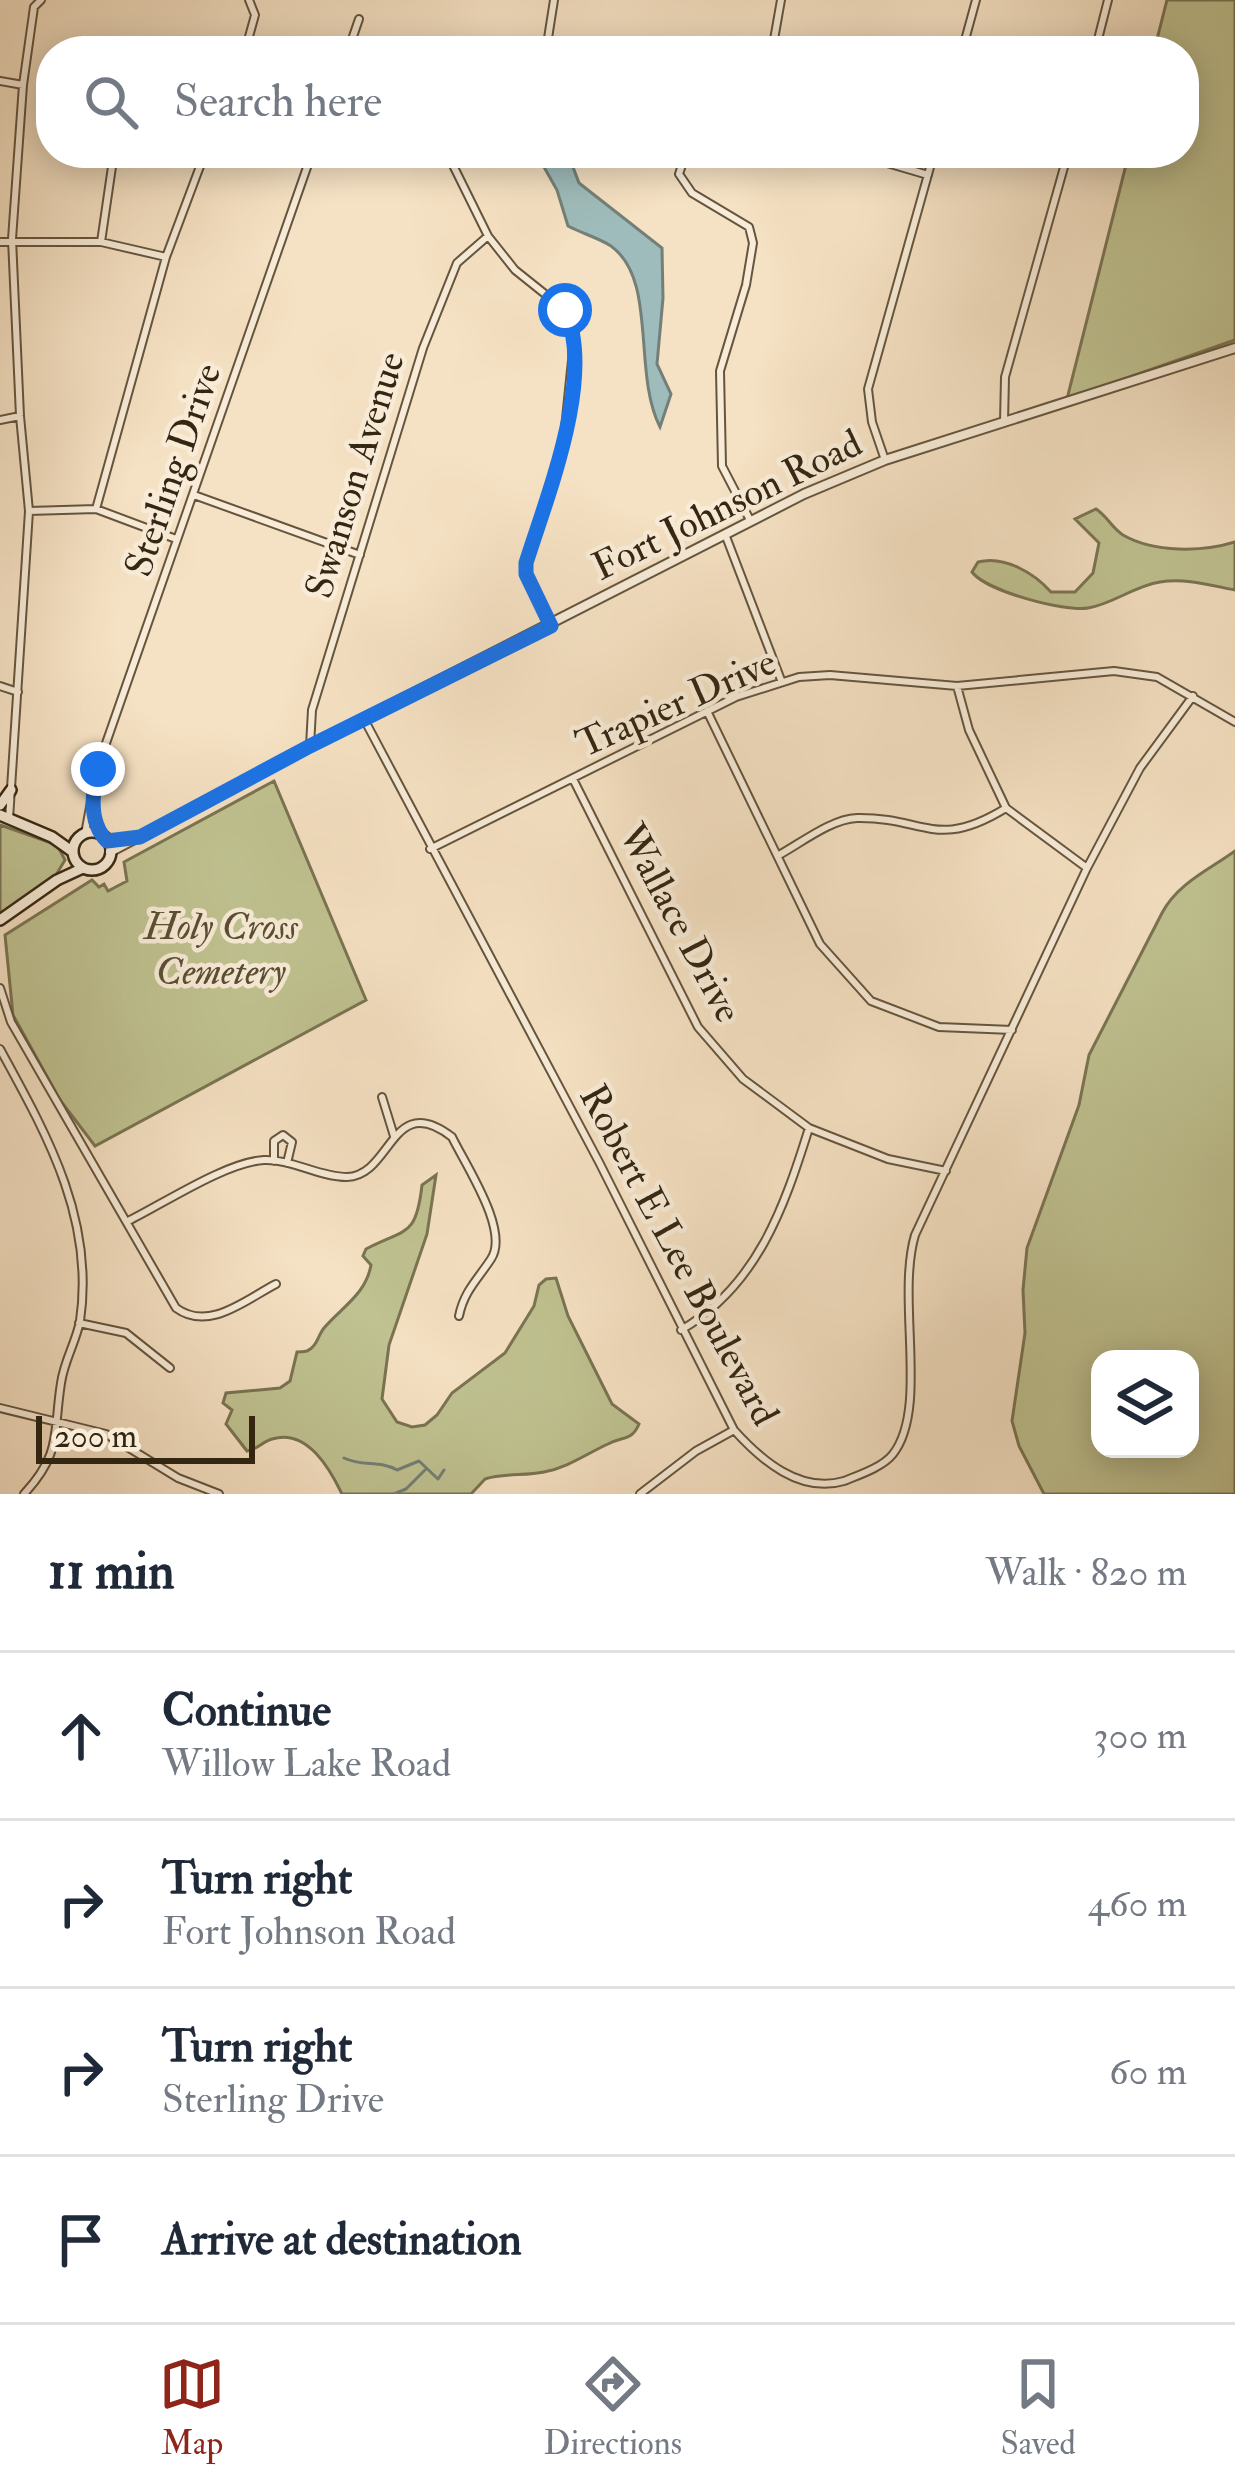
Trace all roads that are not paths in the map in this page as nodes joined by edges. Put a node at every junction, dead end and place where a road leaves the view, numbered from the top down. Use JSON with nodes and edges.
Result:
{"nodes":[{"id":1,"x":41,"y":0,"type":"edge"},
{"id":2,"x":249,"y":0,"type":"edge"},
{"id":3,"x":554,"y":0,"type":"edge"},
{"id":4,"x":781,"y":0,"type":"edge"},
{"id":5,"x":976,"y":0,"type":"edge"},
{"id":6,"x":1108,"y":0,"type":"edge"},
{"id":7,"x":31,"y":4,"type":"edge"},
{"id":8,"x":359,"y":19,"type":"dead end"},
{"id":9,"x":249,"y":36,"type":"edge"},
{"id":10,"x":353,"y":36,"type":"edge"},
{"id":11,"x":548,"y":36,"type":"edge"},
{"id":12,"x":775,"y":36,"type":"edge"},
{"id":13,"x":966,"y":36,"type":"edge"},
{"id":14,"x":1099,"y":36,"type":"edge"},
{"id":15,"x":0,"y":81,"type":"edge"},
{"id":16,"x":23,"y":85,"type":"junction"},
{"id":17,"x":112,"y":168,"type":"edge"},
{"id":18,"x":199,"y":168,"type":"edge"},
{"id":19,"x":307,"y":168,"type":"edge"},
{"id":20,"x":456,"y":168,"type":"edge"},
{"id":21,"x":681,"y":168,"type":"edge"},
{"id":22,"x":904,"y":168,"type":"edge"},
{"id":23,"x":930,"y":168,"type":"edge"},
{"id":24,"x":1064,"y":168,"type":"edge"},
{"id":25,"x":928,"y":175,"type":"junction"},
{"id":26,"x":488,"y":236,"type":"junction"},
{"id":27,"x":12,"y":239,"type":"junction"},
{"id":28,"x":0,"y":242,"type":"edge"},
{"id":29,"x":101,"y":242,"type":"junction"},
{"id":30,"x":166,"y":257,"type":"junction"},
{"id":31,"x":1235,"y":348,"type":"edge"},
{"id":32,"x":20,"y":416,"type":"junction"},
{"id":33,"x":0,"y":420,"type":"edge"},
{"id":34,"x":1005,"y":423,"type":"junction"},
{"id":35,"x":885,"y":460,"type":"junction"},
{"id":36,"x":194,"y":495,"type":"junction"},
{"id":37,"x":96,"y":509,"type":"junction"},
{"id":38,"x":29,"y":511,"type":"junction"},
{"id":39,"x":751,"y":521,"type":"junction"},
{"id":40,"x":725,"y":534,"type":"junction"},
{"id":41,"x":177,"y":539,"type":"junction"},
{"id":42,"x":360,"y":555,"type":"junction"},
{"id":43,"x":551,"y":626,"type":"junction"},
{"id":44,"x":781,"y":680,"type":"junction"},
{"id":45,"x":0,"y":686,"type":"edge"},
{"id":46,"x":957,"y":686,"type":"junction"},
{"id":47,"x":19,"y":692,"type":"junction"},
{"id":48,"x":1192,"y":696,"type":"junction"},
{"id":49,"x":707,"y":711,"type":"junction"},
{"id":50,"x":364,"y":719,"type":"junction"},
{"id":51,"x":1235,"y":722,"type":"edge"},
{"id":52,"x":310,"y":746,"type":"junction"},
{"id":53,"x":573,"y":778,"type":"junction"},
{"id":54,"x":11,"y":790,"type":"junction"},
{"id":55,"x":0,"y":805,"type":"edge"},
{"id":56,"x":93,"y":807,"type":"junction"},
{"id":57,"x":1006,"y":808,"type":"junction"},
{"id":58,"x":4,"y":817,"type":"edge"},
{"id":59,"x":82,"y":835,"type":"junction"},
{"id":60,"x":52,"y":838,"type":"junction"},
{"id":61,"x":106,"y":842,"type":"junction"},
{"id":62,"x":430,"y":850,"type":"junction"},
{"id":63,"x":73,"y":854,"type":"junction"},
{"id":64,"x":778,"y":855,"type":"junction"},
{"id":65,"x":83,"y":868,"type":"junction"},
{"id":66,"x":1087,"y":868,"type":"junction"},
{"id":67,"x":57,"y":880,"type":"junction"},
{"id":68,"x":0,"y":920,"type":"edge"},
{"id":69,"x":0,"y":988,"type":"edge"},
{"id":70,"x":1012,"y":1030,"type":"junction"},
{"id":71,"x":0,"y":1049,"type":"edge"},
{"id":72,"x":382,"y":1097,"type":"dead end"},
{"id":73,"x":809,"y":1128,"type":"junction"},
{"id":74,"x":394,"y":1136,"type":"junction"},
{"id":75,"x":274,"y":1161,"type":"junction"},
{"id":76,"x":287,"y":1163,"type":"junction"},
{"id":77,"x":946,"y":1171,"type":"junction"},
{"id":78,"x":128,"y":1222,"type":"junction"},
{"id":79,"x":276,"y":1284,"type":"dead end"},
{"id":80,"x":459,"y":1316,"type":"dead end"},
{"id":81,"x":80,"y":1323,"type":"junction"},
{"id":82,"x":681,"y":1330,"type":"junction"},
{"id":83,"x":170,"y":1368,"type":"dead end"},
{"id":84,"x":0,"y":1408,"type":"edge"},
{"id":85,"x":56,"y":1424,"type":"junction"},
{"id":86,"x":734,"y":1430,"type":"junction"},
{"id":87,"x":24,"y":1494,"type":"edge"},
{"id":88,"x":219,"y":1494,"type":"edge"},
{"id":89,"x":640,"y":1494,"type":"edge"}],
"edges":[{"from":1,"to":7,"type":"street"},
{"from":2,"to":9,"type":"street"},
{"from":3,"to":11,"type":"street"},
{"from":4,"to":12,"type":"street"},
{"from":5,"to":13,"type":"street"},
{"from":6,"to":14,"type":"street"},
{"from":7,"to":16,"type":"street"},
{"from":8,"to":10,"type":"street"},
{"from":15,"to":16,"type":"street"},
{"from":16,"to":27,"type":"street"},
{"from":17,"to":29,"type":"street"},
{"from":18,"to":30,"type":"street"},
{"from":19,"to":36,"type":"street","name":"Sterling Drive"},
{"from":20,"to":26,"type":"street"},
{"from":21,"to":39,"type":"street"},
{"from":22,"to":25,"type":"street"},
{"from":23,"to":25,"type":"street"},
{"from":24,"to":34,"type":"street"},
{"from":25,"to":35,"type":"street"},
{"from":26,"to":42,"type":"street","name":"Swanson Avenue"},
{"from":26,"to":43,"type":"street"},
{"from":27,"to":28,"type":"street"},
{"from":27,"to":29,"type":"street"},
{"from":27,"to":32,"type":"street"},
{"from":29,"to":30,"type":"street"},
{"from":30,"to":37,"type":"street"},
{"from":31,"to":34,"type":"street","name":"Fort Johnson Road"},
{"from":32,"to":33,"type":"street"},
{"from":32,"to":38,"type":"street"},
{"from":34,"to":35,"type":"street","name":"Fort Johnson Road"},
{"from":35,"to":39,"type":"street","name":"Fort Johnson Road"},
{"from":36,"to":41,"type":"street","name":"Sterling Drive"},
{"from":36,"to":42,"type":"street"},
{"from":37,"to":38,"type":"street"},
{"from":37,"to":41,"type":"street"},
{"from":38,"to":47,"type":"street"},
{"from":39,"to":40,"type":"street","name":"Fort Johnson Road"},
{"from":40,"to":43,"type":"street","name":"Fort Johnson Road"},
{"from":40,"to":44,"type":"street"},
{"from":41,"to":56,"type":"street","name":"Sterling Drive"},
{"from":42,"to":52,"type":"street","name":"Swanson Avenue"},
{"from":43,"to":50,"type":"street","name":"Fort Johnson Road"},
{"from":44,"to":46,"type":"street","name":"Trapier Drive"},
{"from":44,"to":49,"type":"street","name":"Trapier Drive"},
{"from":45,"to":47,"type":"street"},
{"from":46,"to":48,"type":"street","name":"Trapier Drive"},
{"from":46,"to":57,"type":"street"},
{"from":47,"to":54,"type":"street"},
{"from":48,"to":51,"type":"street","name":"Trapier Drive"},
{"from":48,"to":66,"type":"street","name":"Robert E Lee Boulevard"},
{"from":49,"to":53,"type":"street","name":"Trapier Drive"},
{"from":49,"to":64,"type":"street"},
{"from":50,"to":52,"type":"street","name":"Fort Johnson Road"},
{"from":50,"to":62,"type":"street","name":"Robert E Lee Boulevard"},
{"from":52,"to":61,"type":"street","name":"Fort Johnson Road"},
{"from":53,"to":62,"type":"street","name":"Trapier Drive"},
{"from":53,"to":73,"type":"street","name":"Wallace Drive"},
{"from":54,"to":55,"type":"main road"},
{"from":54,"to":58,"type":"street"},
{"from":56,"to":59,"type":"street","name":"Sterling Drive"},
{"from":56,"to":61,"type":"street","name":"Sterling Drive"},
{"from":57,"to":64,"type":"street"},
{"from":57,"to":66,"type":"street"},
{"from":58,"to":60,"type":"main road"},
{"from":59,"to":60,"type":"main road"},
{"from":59,"to":61,"type":"main road"},
{"from":59,"to":63,"type":"main road"},
{"from":60,"to":63,"type":"main road"},
{"from":61,"to":65,"type":"main road"},
{"from":62,"to":82,"type":"street","name":"Robert E Lee Boulevard"},
{"from":63,"to":65,"type":"main road"},
{"from":63,"to":67,"type":"main road"},
{"from":64,"to":70,"type":"street"},
{"from":65,"to":67,"type":"main road"},
{"from":66,"to":70,"type":"street","name":"Robert E Lee Boulevard"},
{"from":67,"to":68,"type":"main road"},
{"from":69,"to":78,"type":"street"},
{"from":70,"to":77,"type":"street","name":"Robert E Lee Boulevard"},
{"from":71,"to":81,"type":"street"},
{"from":72,"to":74,"type":"street"},
{"from":73,"to":77,"type":"street","name":"Wallace Drive"},
{"from":73,"to":82,"type":"street"},
{"from":74,"to":76,"type":"street"},
{"from":74,"to":80,"type":"street"},
{"from":75,"to":76,"type":"street"},
{"from":75,"to":76,"type":"street"},
{"from":75,"to":78,"type":"street"},
{"from":77,"to":86,"type":"street","name":"Robert E Lee Boulevard"},
{"from":78,"to":79,"type":"street"},
{"from":81,"to":83,"type":"street"},
{"from":81,"to":85,"type":"street"},
{"from":82,"to":86,"type":"street","name":"Robert E Lee Boulevard"},
{"from":84,"to":85,"type":"street"},
{"from":85,"to":87,"type":"street"},
{"from":85,"to":88,"type":"street"},
{"from":86,"to":89,"type":"street"}]}
